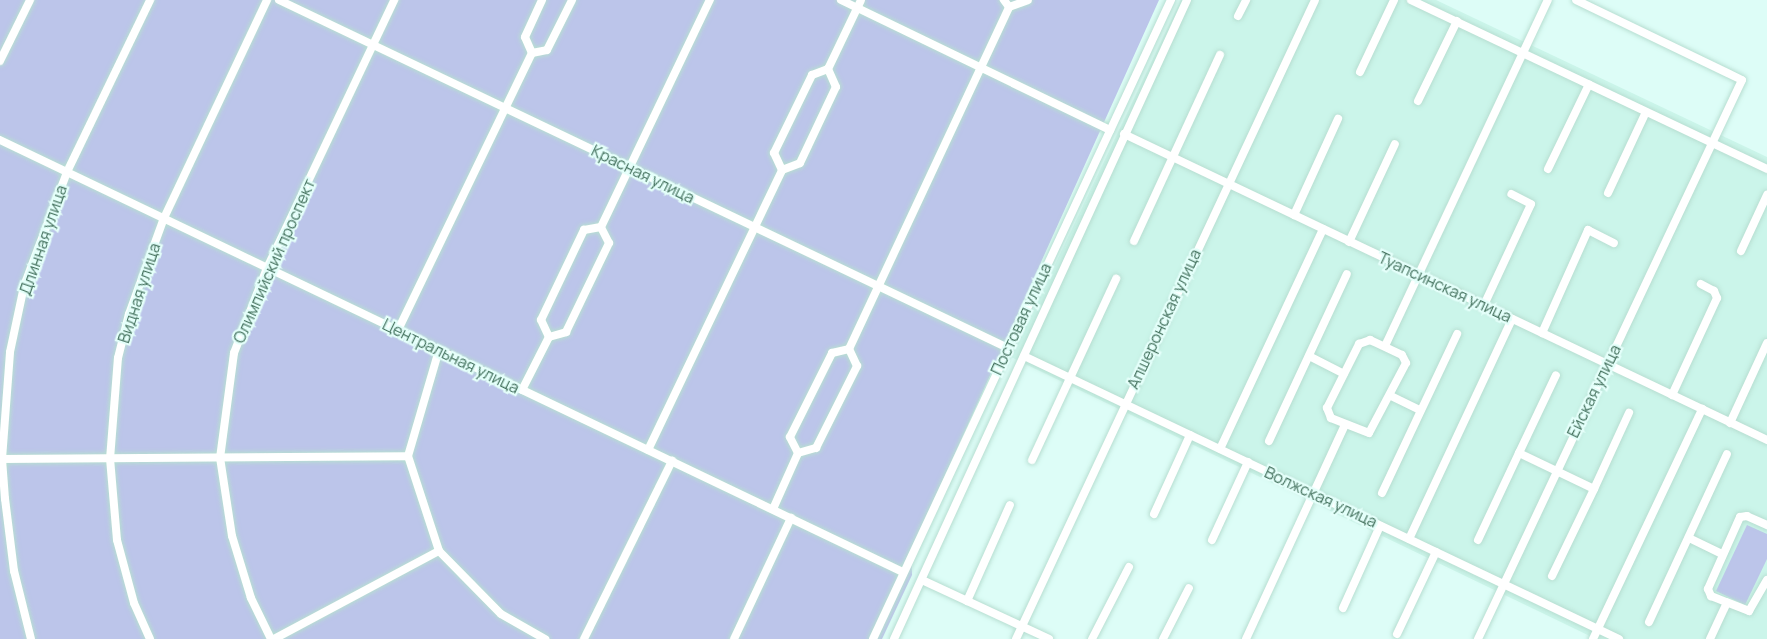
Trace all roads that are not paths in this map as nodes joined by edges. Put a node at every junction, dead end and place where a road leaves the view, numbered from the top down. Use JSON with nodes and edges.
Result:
{"nodes":[{"id":1,"x":30,"y":0,"type":"edge"},
{"id":2,"x":150,"y":0,"type":"edge"},
{"id":3,"x":267,"y":0,"type":"edge"},
{"id":4,"x":279,"y":0,"type":"edge"},
{"id":5,"x":394,"y":0,"type":"edge"},
{"id":6,"x":542,"y":0,"type":"edge"},
{"id":7,"x":572,"y":0,"type":"edge"},
{"id":8,"x":710,"y":0,"type":"edge"},
{"id":9,"x":841,"y":0,"type":"edge"},
{"id":10,"x":1028,"y":0,"type":"edge"},
{"id":11,"x":1171,"y":0,"type":"edge"},
{"id":12,"x":1187,"y":0,"type":"edge"},
{"id":13,"x":1246,"y":0,"type":"edge"},
{"id":14,"x":1315,"y":0,"type":"edge"},
{"id":15,"x":1394,"y":0,"type":"edge"},
{"id":16,"x":1412,"y":0,"type":"edge"},
{"id":17,"x":1548,"y":0,"type":"edge"},
{"id":18,"x":1576,"y":0,"type":"edge"},
{"id":19,"x":859,"y":4,"type":"edge"},
{"id":20,"x":1006,"y":4,"type":"edge"},
{"id":21,"x":1238,"y":16,"type":"dead end"},
{"id":22,"x":1457,"y":21,"type":"junction"},
{"id":23,"x":373,"y":45,"type":"junction"},
{"id":24,"x":532,"y":53,"type":"junction"},
{"id":25,"x":1523,"y":53,"type":"junction"},
{"id":26,"x":1220,"y":55,"type":"dead end"},
{"id":27,"x":0,"y":61,"type":"edge"},
{"id":28,"x":981,"y":67,"type":"junction"},
{"id":29,"x":828,"y":69,"type":"junction"},
{"id":30,"x":1360,"y":72,"type":"dead end"},
{"id":31,"x":1588,"y":84,"type":"junction"},
{"id":32,"x":1418,"y":101,"type":"dead end"},
{"id":33,"x":504,"y":107,"type":"junction"},
{"id":34,"x":1646,"y":112,"type":"junction"},
{"id":35,"x":1338,"y":120,"type":"dead end"},
{"id":36,"x":1110,"y":130,"type":"junction"},
{"id":37,"x":1124,"y":135,"type":"junction"},
{"id":38,"x":0,"y":140,"type":"edge"},
{"id":39,"x":1395,"y":144,"type":"dead end"},
{"id":40,"x":1714,"y":144,"type":"junction"},
{"id":41,"x":1173,"y":158,"type":"junction"},
{"id":42,"x":629,"y":167,"type":"junction"},
{"id":43,"x":1548,"y":169,"type":"dead end"},
{"id":44,"x":1767,"y":169,"type":"edge"},
{"id":45,"x":782,"y":170,"type":"junction"},
{"id":46,"x":67,"y":172,"type":"junction"},
{"id":47,"x":1227,"y":184,"type":"junction"},
{"id":48,"x":1608,"y":193,"type":"dead end"},
{"id":49,"x":1511,"y":194,"type":"dead end"},
{"id":50,"x":1767,"y":195,"type":"edge"},
{"id":51,"x":1294,"y":215,"type":"junction"},
{"id":52,"x":164,"y":218,"type":"junction"},
{"id":53,"x":601,"y":227,"type":"junction"},
{"id":54,"x":753,"y":228,"type":"junction"},
{"id":55,"x":1323,"y":229,"type":"junction"},
{"id":56,"x":1134,"y":241,"type":"dead end"},
{"id":57,"x":1349,"y":242,"type":"junction"},
{"id":58,"x":1614,"y":243,"type":"dead end"},
{"id":59,"x":1741,"y":251,"type":"dead end"},
{"id":60,"x":267,"y":268,"type":"junction"},
{"id":61,"x":1416,"y":273,"type":"junction"},
{"id":62,"x":1347,"y":274,"type":"dead end"},
{"id":63,"x":1116,"y":279,"type":"dead end"},
{"id":64,"x":1701,"y":284,"type":"dead end"},
{"id":65,"x":878,"y":286,"type":"junction"},
{"id":66,"x":1484,"y":306,"type":"junction"},
{"id":67,"x":1512,"y":319,"type":"junction"},
{"id":68,"x":398,"y":330,"type":"junction"},
{"id":69,"x":1542,"y":333,"type":"junction"},
{"id":70,"x":1457,"y":334,"type":"dead end"},
{"id":71,"x":549,"y":337,"type":"junction"},
{"id":72,"x":1767,"y":343,"type":"edge"},
{"id":73,"x":1385,"y":346,"type":"junction"},
{"id":74,"x":1008,"y":348,"type":"junction"},
{"id":75,"x":849,"y":349,"type":"junction"},
{"id":76,"x":439,"y":350,"type":"junction"},
{"id":77,"x":1024,"y":356,"type":"junction"},
{"id":78,"x":1309,"y":356,"type":"junction"},
{"id":79,"x":1607,"y":364,"type":"junction"},
{"id":80,"x":1344,"y":374,"type":"junction"},
{"id":81,"x":1556,"y":375,"type":"dead end"},
{"id":82,"x":1070,"y":378,"type":"junction"},
{"id":83,"x":522,"y":390,"type":"junction"},
{"id":84,"x":1672,"y":395,"type":"junction"},
{"id":85,"x":1390,"y":396,"type":"junction"},
{"id":86,"x":1124,"y":404,"type":"junction"},
{"id":87,"x":1702,"y":409,"type":"junction"},
{"id":88,"x":1420,"y":410,"type":"junction"},
{"id":89,"x":1629,"y":413,"type":"dead end"},
{"id":90,"x":1730,"y":423,"type":"junction"},
{"id":91,"x":1345,"y":425,"type":"junction"},
{"id":92,"x":1190,"y":435,"type":"junction"},
{"id":93,"x":1767,"y":440,"type":"edge"},
{"id":94,"x":1269,"y":441,"type":"dead end"},
{"id":95,"x":1220,"y":449,"type":"junction"},
{"id":96,"x":648,"y":450,"type":"junction"},
{"id":97,"x":798,"y":453,"type":"junction"},
{"id":98,"x":1519,"y":453,"type":"junction"},
{"id":99,"x":1727,"y":454,"type":"dead end"},
{"id":100,"x":408,"y":456,"type":"junction"},
{"id":101,"x":220,"y":458,"type":"junction"},
{"id":102,"x":1,"y":459,"type":"edge"},
{"id":103,"x":110,"y":459,"type":"junction"},
{"id":104,"x":1032,"y":460,"type":"dead end"},
{"id":105,"x":672,"y":461,"type":"junction"},
{"id":106,"x":1248,"y":462,"type":"junction"},
{"id":107,"x":1556,"y":470,"type":"junction"},
{"id":108,"x":1594,"y":489,"type":"junction"},
{"id":109,"x":1382,"y":493,"type":"dead end"},
{"id":110,"x":1313,"y":494,"type":"junction"},
{"id":111,"x":1010,"y":505,"type":"dead end"},
{"id":112,"x":773,"y":509,"type":"junction"},
{"id":113,"x":1154,"y":514,"type":"dead end"},
{"id":114,"x":791,"y":518,"type":"junction"},
{"id":115,"x":1766,"y":522,"type":"edge"},
{"id":116,"x":1380,"y":526,"type":"junction"},
{"id":117,"x":1689,"y":538,"type":"junction"},
{"id":118,"x":1409,"y":539,"type":"junction"},
{"id":119,"x":1212,"y":540,"type":"dead end"},
{"id":120,"x":1478,"y":540,"type":"dead end"},
{"id":121,"x":439,"y":551,"type":"junction"},
{"id":122,"x":1436,"y":552,"type":"junction"},
{"id":123,"x":1722,"y":554,"type":"junction"},
{"id":124,"x":1129,"y":567,"type":"dead end"},
{"id":125,"x":903,"y":572,"type":"junction"},
{"id":126,"x":1552,"y":576,"type":"dead end"},
{"id":127,"x":922,"y":580,"type":"junction"},
{"id":128,"x":1767,"y":580,"type":"edge"},
{"id":129,"x":1504,"y":584,"type":"junction"},
{"id":130,"x":1189,"y":588,"type":"dead end"},
{"id":131,"x":967,"y":601,"type":"junction"},
{"id":132,"x":1727,"y":603,"type":"junction"},
{"id":133,"x":1343,"y":608,"type":"dead end"},
{"id":134,"x":1648,"y":622,"type":"dead end"},
{"id":135,"x":1022,"y":626,"type":"junction"},
{"id":136,"x":1598,"y":629,"type":"junction"},
{"id":137,"x":1397,"y":634,"type":"dead end"},
{"id":138,"x":31,"y":639,"type":"edge"},
{"id":139,"x":150,"y":639,"type":"edge"},
{"id":140,"x":273,"y":639,"type":"edge"},
{"id":141,"x":545,"y":639,"type":"edge"},
{"id":142,"x":584,"y":639,"type":"edge"},
{"id":143,"x":734,"y":639,"type":"edge"},
{"id":144,"x":873,"y":639,"type":"edge"},
{"id":145,"x":894,"y":639,"type":"edge"},
{"id":146,"x":1016,"y":639,"type":"edge"},
{"id":147,"x":1049,"y":639,"type":"edge"},
{"id":148,"x":1092,"y":639,"type":"edge"},
{"id":149,"x":1163,"y":639,"type":"edge"},
{"id":150,"x":1246,"y":639,"type":"edge"},
{"id":151,"x":1478,"y":639,"type":"edge"},
{"id":152,"x":1593,"y":639,"type":"edge"},
{"id":153,"x":1619,"y":639,"type":"edge"},
{"id":154,"x":1710,"y":639,"type":"edge"}],
"edges":[{"from":1,"to":27,"type":"street"},
{"from":2,"to":46,"type":"street","name":"Длинная улица"},
{"from":3,"to":52,"type":"street","name":"Видная улица"},
{"from":4,"to":23,"type":"street","name":"Красная улица"},
{"from":5,"to":23,"type":"street","name":"Олимпийский проспект"},
{"from":6,"to":24,"type":"street"},
{"from":7,"to":24,"type":"street"},
{"from":8,"to":42,"type":"street"},
{"from":9,"to":19,"type":"street"},
{"from":10,"to":20,"type":"street"},
{"from":11,"to":36,"type":"street","name":"Постовая улица"},
{"from":12,"to":37,"type":"street","name":"Постовая улица"},
{"from":13,"to":21,"type":"street"},
{"from":14,"to":47,"type":"street","name":"Апшеронская улица"},
{"from":15,"to":30,"type":"street"},
{"from":16,"to":22,"type":"street"},
{"from":17,"to":25,"type":"street"},
{"from":18,"to":40,"type":"street","name":"Ейская улица"},
{"from":19,"to":28,"type":"street"},
{"from":19,"to":29,"type":"street"},
{"from":20,"to":28,"type":"street"},
{"from":22,"to":25,"type":"street"},
{"from":22,"to":32,"type":"street"},
{"from":23,"to":33,"type":"street","name":"Красная улица"},
{"from":23,"to":60,"type":"street","name":"Олимпийский проспект"},
{"from":24,"to":33,"type":"street"},
{"from":25,"to":31,"type":"street"},
{"from":25,"to":61,"type":"street"},
{"from":26,"to":41,"type":"street"},
{"from":28,"to":36,"type":"street"},
{"from":28,"to":65,"type":"street"},
{"from":29,"to":45,"type":"street"},
{"from":29,"to":45,"type":"street"},
{"from":31,"to":34,"type":"street"},
{"from":31,"to":43,"type":"street"},
{"from":33,"to":42,"type":"street","name":"Красная улица"},
{"from":33,"to":68,"type":"street"},
{"from":34,"to":40,"type":"street"},
{"from":34,"to":48,"type":"street"},
{"from":35,"to":51,"type":"street"},
{"from":36,"to":74,"type":"street","name":"Постовая улица"},
{"from":37,"to":41,"type":"street","name":"Туапсинская улица"},
{"from":37,"to":77,"type":"street","name":"Постовая улица"},
{"from":38,"to":46,"type":"street","name":"Центральная улица"},
{"from":39,"to":57,"type":"street"},
{"from":40,"to":44,"type":"street"},
{"from":40,"to":79,"type":"street","name":"Ейская улица"},
{"from":41,"to":47,"type":"street","name":"Туапсинская улица"},
{"from":41,"to":56,"type":"street"},
{"from":42,"to":53,"type":"street"},
{"from":42,"to":54,"type":"street","name":"Красная улица"},
{"from":45,"to":54,"type":"street"},
{"from":46,"to":52,"type":"street","name":"Центральная улица"},
{"from":46,"to":102,"type":"street","name":"Длинная улица"},
{"from":47,"to":51,"type":"street","name":"Туапсинская улица"},
{"from":47,"to":86,"type":"street","name":"Апшеронская улица"},
{"from":49,"to":66,"type":"street"},
{"from":50,"to":59,"type":"street"},
{"from":51,"to":55,"type":"street","name":"Туапсинская улица"},
{"from":52,"to":60,"type":"street","name":"Центральная улица"},
{"from":52,"to":103,"type":"street","name":"Видная улица"},
{"from":53,"to":71,"type":"street"},
{"from":53,"to":71,"type":"street"},
{"from":54,"to":65,"type":"street","name":"Красная улица"},
{"from":54,"to":96,"type":"street"},
{"from":55,"to":57,"type":"street","name":"Туапсинская улица"},
{"from":55,"to":95,"type":"street"},
{"from":57,"to":61,"type":"street","name":"Туапсинская улица"},
{"from":58,"to":69,"type":"street"},
{"from":60,"to":68,"type":"street","name":"Центральная улица"},
{"from":60,"to":101,"type":"street","name":"Олимпийский проспект"},
{"from":61,"to":66,"type":"street","name":"Туапсинская улица"},
{"from":61,"to":73,"type":"street"},
{"from":62,"to":78,"type":"street"},
{"from":63,"to":82,"type":"street"},
{"from":64,"to":84,"type":"street"},
{"from":65,"to":74,"type":"street","name":"Красная улица"},
{"from":65,"to":75,"type":"street"},
{"from":66,"to":67,"type":"street","name":"Туапсинская улица"},
{"from":67,"to":69,"type":"street","name":"Туапсинская улица"},
{"from":67,"to":118,"type":"street"},
{"from":68,"to":76,"type":"street","name":"Центральная улица"},
{"from":69,"to":79,"type":"street","name":"Туапсинская улица"},
{"from":70,"to":88,"type":"street"},
{"from":71,"to":83,"type":"street"},
{"from":72,"to":90,"type":"street"},
{"from":73,"to":80,"type":"street"},
{"from":73,"to":85,"type":"street"},
{"from":74,"to":125,"type":"street","name":"Постовая улица"},
{"from":75,"to":97,"type":"street"},
{"from":75,"to":97,"type":"street"},
{"from":76,"to":83,"type":"street","name":"Центральная улица"},
{"from":76,"to":100,"type":"street"},
{"from":77,"to":82,"type":"street","name":"Волжская улица"},
{"from":77,"to":127,"type":"street","name":"Постовая улица"},
{"from":78,"to":80,"type":"street"},
{"from":78,"to":94,"type":"street"},
{"from":79,"to":84,"type":"street","name":"Туапсинская улица"},
{"from":79,"to":107,"type":"street","name":"Ейская улица"},
{"from":80,"to":91,"type":"street"},
{"from":81,"to":98,"type":"street"},
{"from":82,"to":86,"type":"street","name":"Волжская улица"},
{"from":82,"to":104,"type":"street"},
{"from":83,"to":96,"type":"street","name":"Центральная улица"},
{"from":84,"to":87,"type":"street","name":"Туапсинская улица"},
{"from":85,"to":88,"type":"street"},
{"from":85,"to":91,"type":"street"},
{"from":86,"to":92,"type":"street","name":"Волжская улица"},
{"from":86,"to":135,"type":"street","name":"Апшеронская улица"},
{"from":87,"to":90,"type":"street","name":"Туапсинская улица"},
{"from":87,"to":136,"type":"street"},
{"from":88,"to":109,"type":"street"},
{"from":89,"to":108,"type":"street"},
{"from":90,"to":93,"type":"street","name":"Туапсинская улица"},
{"from":91,"to":110,"type":"street"},
{"from":92,"to":95,"type":"street","name":"Волжская улица"},
{"from":92,"to":113,"type":"street"},
{"from":95,"to":106,"type":"street","name":"Волжская улица"},
{"from":96,"to":105,"type":"street","name":"Центральная улица"},
{"from":97,"to":112,"type":"street"},
{"from":98,"to":107,"type":"street"},
{"from":98,"to":120,"type":"street"},
{"from":99,"to":117,"type":"street"},
{"from":100,"to":101,"type":"street"},
{"from":100,"to":121,"type":"street"},
{"from":101,"to":103,"type":"street"},
{"from":101,"to":140,"type":"street","name":"Олимпийский проспект"},
{"from":102,"to":103,"type":"street"},
{"from":102,"to":138,"type":"street","name":"Длинная улица"},
{"from":103,"to":139,"type":"street","name":"Видная улица"},
{"from":105,"to":112,"type":"street","name":"Центральная улица"},
{"from":105,"to":142,"type":"street"},
{"from":106,"to":110,"type":"street","name":"Волжская улица"},
{"from":106,"to":119,"type":"street"},
{"from":107,"to":108,"type":"street"},
{"from":107,"to":129,"type":"street","name":"Ейская улица"},
{"from":108,"to":126,"type":"street"},
{"from":110,"to":116,"type":"street","name":"Волжская улица"},
{"from":110,"to":150,"type":"street"},
{"from":111,"to":131,"type":"street"},
{"from":112,"to":114,"type":"street","name":"Центральная улица"},
{"from":114,"to":125,"type":"street","name":"Центральная улица"},
{"from":114,"to":143,"type":"street"},
{"from":115,"to":123,"type":"street"},
{"from":116,"to":118,"type":"street","name":"Волжская улица"},
{"from":116,"to":133,"type":"street"},
{"from":117,"to":123,"type":"street"},
{"from":117,"to":134,"type":"street"},
{"from":118,"to":122,"type":"street","name":"Волжская улица"},
{"from":121,"to":140,"type":"street"},
{"from":121,"to":141,"type":"street"},
{"from":122,"to":129,"type":"street","name":"Волжская улица"},
{"from":122,"to":137,"type":"street"},
{"from":123,"to":132,"type":"street"},
{"from":124,"to":148,"type":"street"},
{"from":125,"to":144,"type":"street","name":"Постовая улица"},
{"from":127,"to":131,"type":"street"},
{"from":127,"to":145,"type":"street","name":"Постовая улица"},
{"from":128,"to":132,"type":"street"},
{"from":129,"to":136,"type":"street","name":"Волжская улица"},
{"from":129,"to":151,"type":"street","name":"Ейская улица"},
{"from":130,"to":149,"type":"street"},
{"from":131,"to":135,"type":"street"},
{"from":132,"to":154,"type":"street"},
{"from":135,"to":146,"type":"street","name":"Апшеронская улица"},
{"from":135,"to":147,"type":"street"},
{"from":136,"to":152,"type":"street"},
{"from":136,"to":153,"type":"street","name":"Волжская улица"}]}
